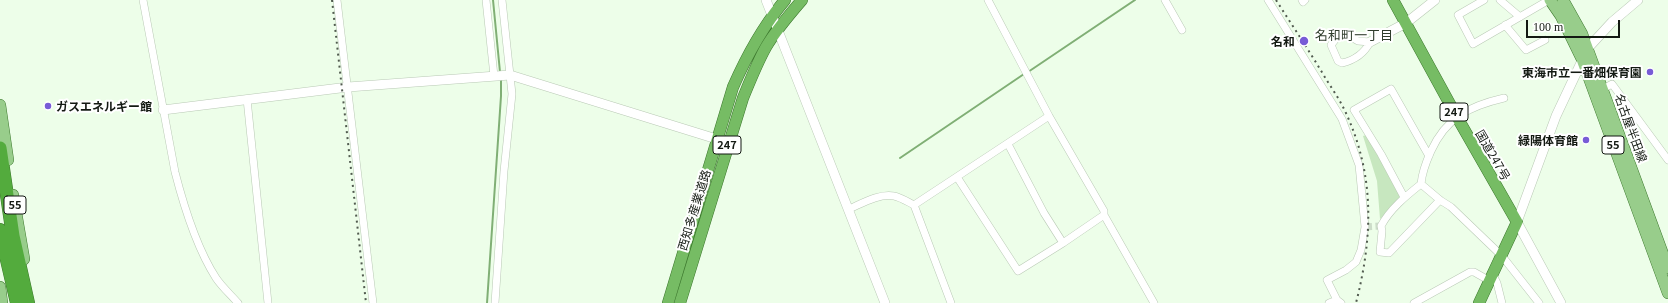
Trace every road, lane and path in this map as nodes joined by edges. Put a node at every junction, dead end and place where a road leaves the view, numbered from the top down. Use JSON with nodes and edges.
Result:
{"nodes":[{"id":1,"x":143,"y":0,"type":"edge"},
{"id":2,"x":337,"y":0,"type":"edge"},
{"id":3,"x":486,"y":0,"type":"edge"},
{"id":4,"x":502,"y":0,"type":"edge"},
{"id":5,"x":766,"y":0,"type":"edge"},
{"id":6,"x":785,"y":0,"type":"edge"},
{"id":7,"x":802,"y":0,"type":"edge"},
{"id":8,"x":988,"y":0,"type":"edge"},
{"id":9,"x":1165,"y":0,"type":"edge"},
{"id":10,"x":1268,"y":0,"type":"edge"},
{"id":11,"x":1302,"y":0,"type":"edge"},
{"id":12,"x":1305,"y":0,"type":"edge"},
{"id":13,"x":1393,"y":0,"type":"edge"},
{"id":14,"x":1435,"y":0,"type":"edge"},
{"id":15,"x":1484,"y":0,"type":"edge"},
{"id":16,"x":1500,"y":0,"type":"edge"},
{"id":17,"x":1549,"y":0,"type":"edge"},
{"id":18,"x":1563,"y":0,"type":"edge"},
{"id":19,"x":1638,"y":0,"type":"edge"},
{"id":20,"x":772,"y":16,"type":"junction"},
{"id":21,"x":1520,"y":17,"type":"junction"},
{"id":22,"x":1406,"y":23,"type":"junction"},
{"id":23,"x":1505,"y":26,"type":"junction"},
{"id":24,"x":777,"y":30,"type":"junction"},
{"id":25,"x":1182,"y":30,"type":"dead end"},
{"id":26,"x":1545,"y":40,"type":"dead end"},
{"id":27,"x":1370,"y":42,"type":"junction"},
{"id":28,"x":1588,"y":48,"type":"junction"},
{"id":29,"x":1582,"y":59,"type":"junction"},
{"id":30,"x":510,"y":75,"type":"junction"},
{"id":31,"x":494,"y":76,"type":"junction"},
{"id":32,"x":348,"y":87,"type":"junction"},
{"id":33,"x":1603,"y":89,"type":"junction"},
{"id":34,"x":1504,"y":98,"type":"dead end"},
{"id":35,"x":247,"y":99,"type":"junction"},
{"id":36,"x":0,"y":106,"type":"edge"},
{"id":37,"x":163,"y":110,"type":"junction"},
{"id":38,"x":1049,"y":116,"type":"junction"},
{"id":39,"x":1457,"y":117,"type":"junction"},
{"id":40,"x":716,"y":139,"type":"junction"},
{"id":41,"x":728,"y":143,"type":"junction"},
{"id":42,"x":1008,"y":144,"type":"junction"},
{"id":43,"x":0,"y":148,"type":"edge"},
{"id":44,"x":1429,"y":156,"type":"junction"},
{"id":45,"x":1668,"y":160,"type":"edge"},
{"id":46,"x":957,"y":177,"type":"junction"},
{"id":47,"x":1421,"y":184,"type":"junction"},
{"id":48,"x":0,"y":194,"type":"edge"},
{"id":49,"x":1404,"y":197,"type":"junction"},
{"id":50,"x":1440,"y":200,"type":"junction"},
{"id":51,"x":914,"y":205,"type":"junction"},
{"id":52,"x":849,"y":209,"type":"junction"},
{"id":53,"x":1104,"y":214,"type":"junction"},
{"id":54,"x":1517,"y":222,"type":"junction"},
{"id":55,"x":0,"y":230,"type":"edge"},
{"id":56,"x":0,"y":242,"type":"edge"},
{"id":57,"x":1063,"y":243,"type":"junction"},
{"id":58,"x":1502,"y":256,"type":"junction"},
{"id":59,"x":1668,"y":268,"type":"edge"},
{"id":60,"x":1492,"y":278,"type":"junction"},
{"id":61,"x":0,"y":287,"type":"edge"},
{"id":62,"x":1668,"y":293,"type":"edge"},
{"id":63,"x":23,"y":301,"type":"edge"},
{"id":64,"x":1339,"y":301,"type":"edge"},
{"id":65,"x":2,"y":303,"type":"edge"},
{"id":66,"x":12,"y":303,"type":"edge"},
{"id":67,"x":34,"y":303,"type":"edge"},
{"id":68,"x":238,"y":303,"type":"edge"},
{"id":69,"x":268,"y":303,"type":"edge"},
{"id":70,"x":373,"y":303,"type":"edge"},
{"id":71,"x":495,"y":303,"type":"edge"},
{"id":72,"x":668,"y":303,"type":"edge"},
{"id":73,"x":680,"y":303,"type":"edge"},
{"id":74,"x":885,"y":303,"type":"edge"},
{"id":75,"x":951,"y":303,"type":"edge"},
{"id":76,"x":1154,"y":303,"type":"edge"},
{"id":77,"x":1329,"y":303,"type":"edge"},
{"id":78,"x":1414,"y":303,"type":"edge"},
{"id":79,"x":1479,"y":303,"type":"edge"},
{"id":80,"x":1502,"y":303,"type":"edge"},
{"id":81,"x":1539,"y":303,"type":"edge"},
{"id":82,"x":1561,"y":303,"type":"edge"}],
"edges":[{"from":1,"to":37,"type":"street"},
{"from":2,"to":32,"type":"street"},
{"from":3,"to":31,"type":"street"},
{"from":4,"to":30,"type":"street"},
{"from":5,"to":20,"type":"street"},
{"from":6,"to":20,"type":"highway","name":"西知多産業道路","number":"247"},
{"from":7,"to":24,"type":"highway","name":"西知多産業道路","number":"247"},
{"from":8,"to":38,"type":"street"},
{"from":9,"to":25,"type":"street"},
{"from":10,"to":64,"type":"street"},
{"from":11,"to":12,"type":"street"},
{"from":13,"to":22,"type":"highway","name":"国道247号","number":"247"},
{"from":14,"to":22,"type":"street"},
{"from":15,"to":23,"type":"street"},
{"from":16,"to":21,"type":"street"},
{"from":17,"to":21,"type":"street"},
{"from":17,"to":29,"type":"main road","name":"名古屋半田線","number":"55"},
{"from":18,"to":28,"type":"main road","name":"名古屋半田線","number":"55"},
{"from":19,"to":28,"type":"street"},
{"from":20,"to":24,"type":"street"},
{"from":20,"to":40,"type":"highway","name":"西知多産業道路","number":"247"},
{"from":21,"to":23,"type":"street"},
{"from":22,"to":27,"type":"street"},
{"from":22,"to":39,"type":"highway","name":"国道247号","number":"247"},
{"from":23,"to":26,"type":"street"},
{"from":24,"to":41,"type":"highway","name":"西知多産業道路","number":"247"},
{"from":24,"to":52,"type":"street"},
{"from":27,"to":27,"type":"street"},
{"from":28,"to":29,"type":"street"},
{"from":28,"to":33,"type":"main road","name":"名古屋半田線","number":"55"},
{"from":29,"to":54,"type":"street"},
{"from":29,"to":62,"type":"main road","name":"名古屋半田線","number":"55"},
{"from":30,"to":31,"type":"street"},
{"from":30,"to":40,"type":"street"},
{"from":30,"to":71,"type":"street"},
{"from":31,"to":32,"type":"street"},
{"from":32,"to":35,"type":"street"},
{"from":32,"to":70,"type":"street"},
{"from":33,"to":45,"type":"street"},
{"from":33,"to":59,"type":"main road","name":"名古屋半田線","number":"55"},
{"from":34,"to":39,"type":"street"},
{"from":35,"to":37,"type":"street"},
{"from":35,"to":69,"type":"street"},
{"from":36,"to":67,"type":"main road","number":"55"},
{"from":37,"to":68,"type":"street"},
{"from":38,"to":42,"type":"street"},
{"from":38,"to":53,"type":"street"},
{"from":39,"to":44,"type":"street"},
{"from":39,"to":54,"type":"highway","name":"国道247号","number":"247"},
{"from":40,"to":41,"type":"street"},
{"from":40,"to":72,"type":"highway","name":"西知多産業道路","number":"247"},
{"from":41,"to":73,"type":"highway","name":"西知多産業道路","number":"247"},
{"from":42,"to":46,"type":"street"},
{"from":42,"to":57,"type":"street"},
{"from":43,"to":63,"type":"highway"},
{"from":44,"to":47,"type":"street"},
{"from":44,"to":49,"type":"street"},
{"from":46,"to":51,"type":"street"},
{"from":46,"to":57,"type":"street"},
{"from":47,"to":49,"type":"street"},
{"from":47,"to":50,"type":"street"},
{"from":48,"to":63,"type":"highway"},
{"from":49,"to":50,"type":"street"},
{"from":50,"to":58,"type":"street"},
{"from":51,"to":52,"type":"street"},
{"from":51,"to":75,"type":"street"},
{"from":52,"to":74,"type":"street"},
{"from":53,"to":57,"type":"street"},
{"from":53,"to":76,"type":"street"},
{"from":54,"to":58,"type":"highway"},
{"from":54,"to":82,"type":"street"},
{"from":55,"to":63,"type":"highway"},
{"from":56,"to":66,"type":"highway"},
{"from":58,"to":60,"type":"highway"},
{"from":58,"to":81,"type":"street"},
{"from":60,"to":78,"type":"street"},
{"from":60,"to":79,"type":"highway"},
{"from":60,"to":80,"type":"street"},
{"from":61,"to":65,"type":"main road"},
{"from":64,"to":77,"type":"street"}]}
